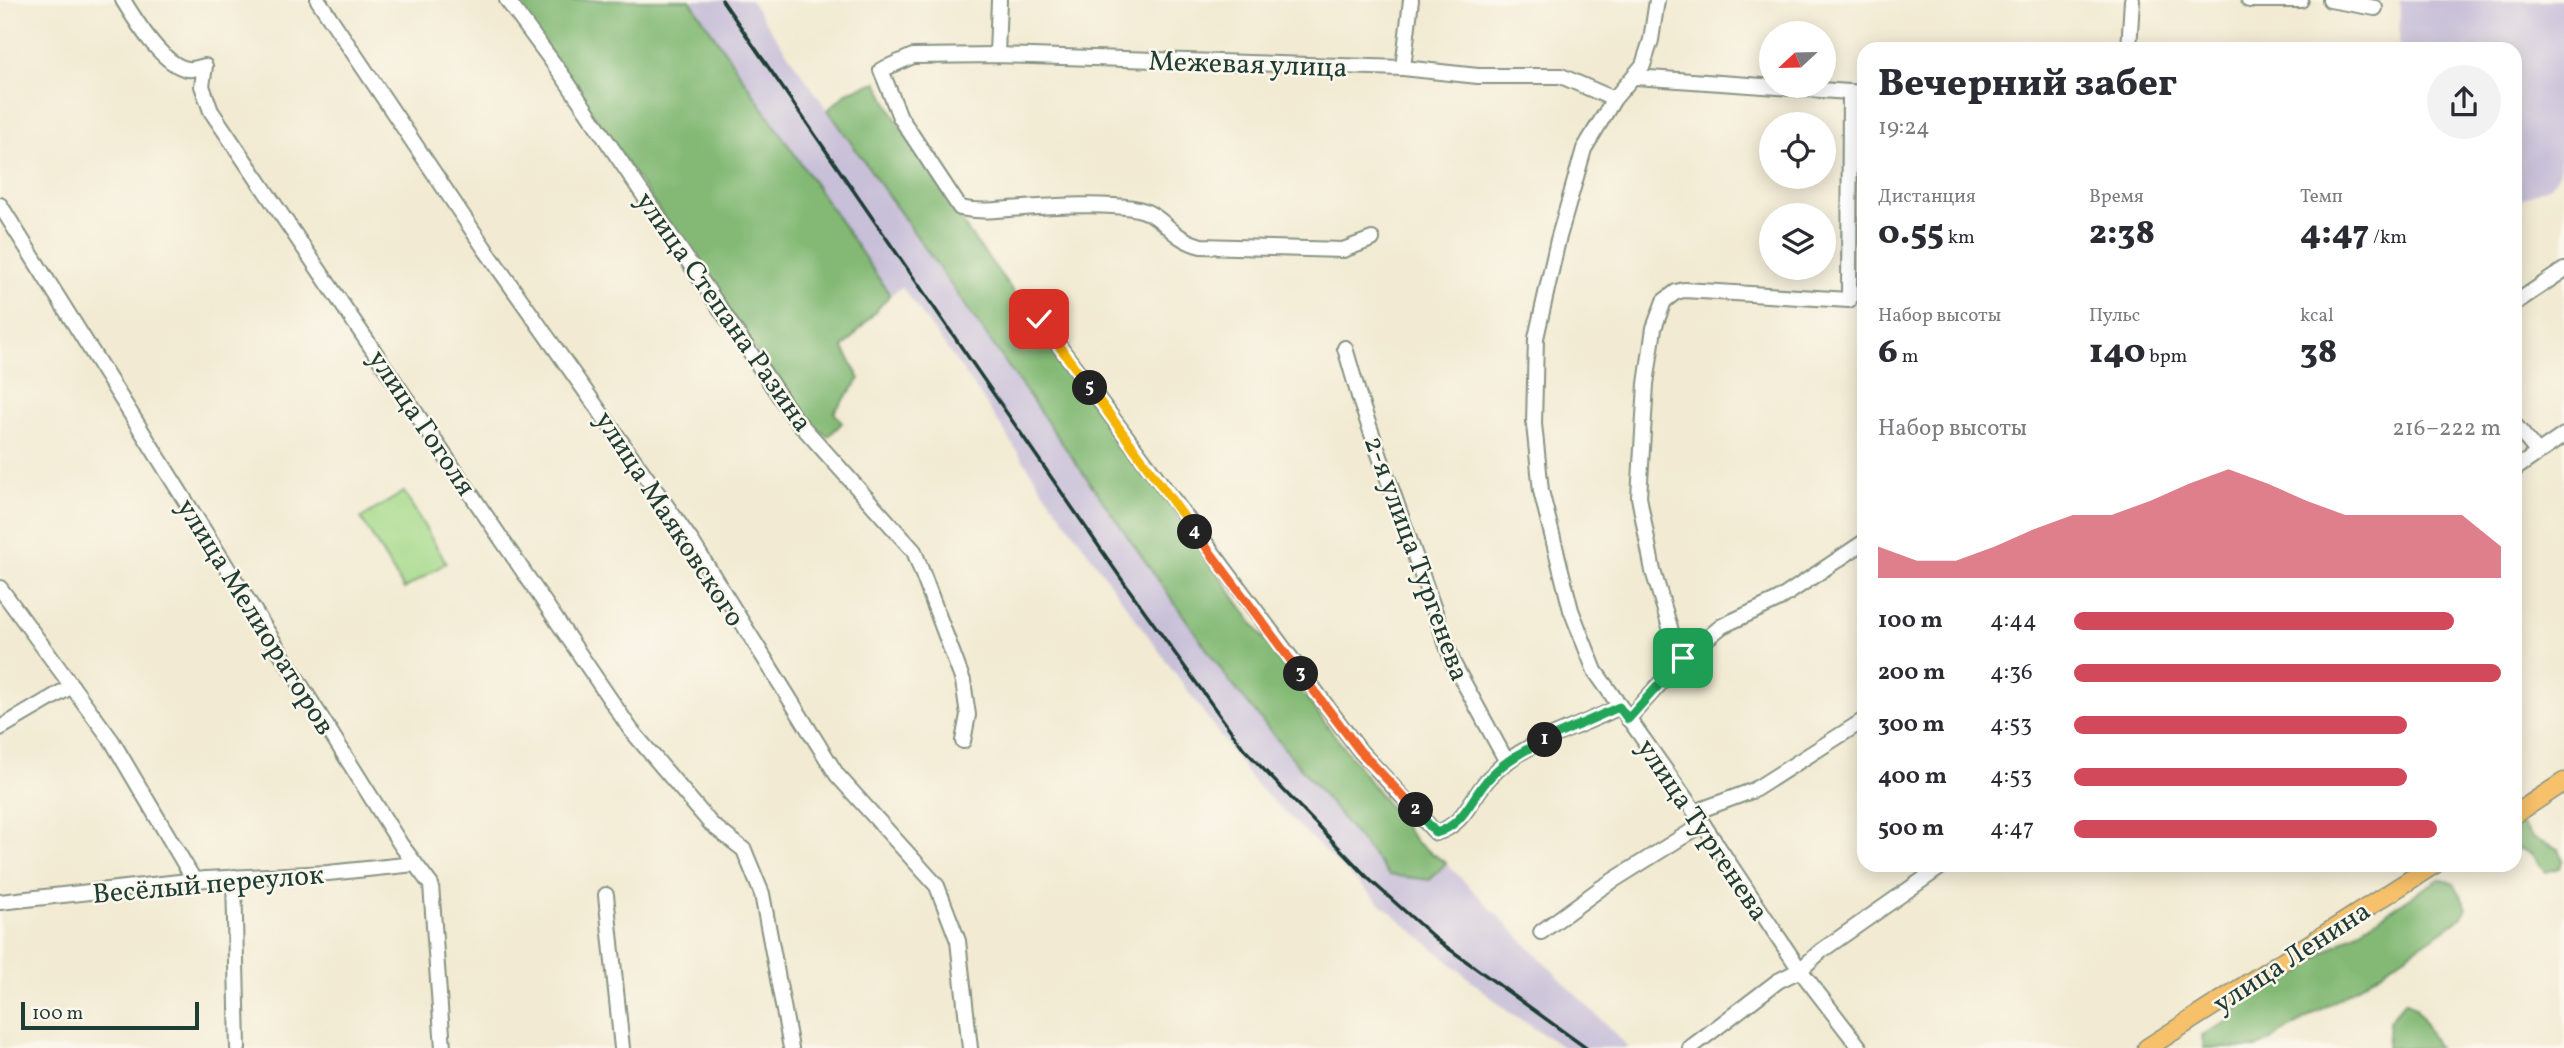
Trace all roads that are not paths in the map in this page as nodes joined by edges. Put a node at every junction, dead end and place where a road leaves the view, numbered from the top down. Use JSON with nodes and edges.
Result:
{"nodes":[{"id":1,"x":123,"y":0,"type":"edge"},
{"id":2,"x":507,"y":0,"type":"edge"},
{"id":3,"x":999,"y":0,"type":"edge"},
{"id":4,"x":1411,"y":0,"type":"edge"},
{"id":5,"x":1657,"y":0,"type":"edge"},
{"id":6,"x":2132,"y":0,"type":"edge"},
{"id":7,"x":2249,"y":0,"type":"edge"},
{"id":8,"x":2301,"y":0,"type":"edge"},
{"id":9,"x":2330,"y":0,"type":"edge"},
{"id":10,"x":319,"y":3,"type":"edge"},
{"id":11,"x":2375,"y":8,"type":"dead end"},
{"id":12,"x":2129,"y":42,"type":"edge"},
{"id":13,"x":997,"y":55,"type":"junction"},
{"id":14,"x":1403,"y":68,"type":"junction"},
{"id":15,"x":1635,"y":77,"type":"junction"},
{"id":16,"x":1857,"y":93,"type":"edge"},
{"id":17,"x":1614,"y":99,"type":"junction"},
{"id":18,"x":0,"y":205,"type":"edge"},
{"id":19,"x":1372,"y":239,"type":"dead end"},
{"id":20,"x":2564,"y":270,"type":"edge"},
{"id":21,"x":2522,"y":298,"type":"edge"},
{"id":22,"x":1039,"y":319,"type":"dead end"},
{"id":23,"x":1345,"y":348,"type":"dead end"},
{"id":24,"x":2522,"y":434,"type":"edge"},
{"id":25,"x":2564,"y":435,"type":"edge"},
{"id":26,"x":2538,"y":453,"type":"junction"},
{"id":27,"x":2522,"y":464,"type":"edge"},
{"id":28,"x":1857,"y":547,"type":"edge"},
{"id":29,"x":0,"y":588,"type":"edge"},
{"id":30,"x":1672,"y":635,"type":"dead end"},
{"id":31,"x":72,"y":686,"type":"junction"},
{"id":32,"x":1624,"y":713,"type":"junction"},
{"id":33,"x":1857,"y":724,"type":"edge"},
{"id":34,"x":0,"y":728,"type":"edge"},
{"id":35,"x":963,"y":741,"type":"dead end"},
{"id":36,"x":1507,"y":762,"type":"junction"},
{"id":37,"x":2564,"y":782,"type":"edge"},
{"id":38,"x":2522,"y":809,"type":"edge"},
{"id":39,"x":1699,"y":818,"type":"junction"},
{"id":40,"x":415,"y":864,"type":"junction"},
{"id":41,"x":1934,"y":872,"type":"edge"},
{"id":42,"x":2422,"y":872,"type":"edge"},
{"id":43,"x":234,"y":877,"type":"junction"},
{"id":44,"x":194,"y":880,"type":"junction"},
{"id":45,"x":606,"y":895,"type":"dead end"},
{"id":46,"x":0,"y":902,"type":"edge"},
{"id":47,"x":1541,"y":932,"type":"dead end"},
{"id":48,"x":1800,"y":970,"type":"junction"},
{"id":49,"x":238,"y":1048,"type":"edge"},
{"id":50,"x":443,"y":1048,"type":"edge"},
{"id":51,"x":622,"y":1048,"type":"edge"},
{"id":52,"x":791,"y":1048,"type":"edge"},
{"id":53,"x":970,"y":1048,"type":"edge"},
{"id":54,"x":1690,"y":1048,"type":"edge"},
{"id":55,"x":1860,"y":1048,"type":"edge"},
{"id":56,"x":2147,"y":1048,"type":"edge"}],
"edges":[{"from":1,"to":52,"type":"street","name":"улица Гоголя"},
{"from":2,"to":35,"type":"street","name":"улица Степана Разина"},
{"from":3,"to":13,"type":"street"},
{"from":4,"to":14,"type":"street"},
{"from":5,"to":15,"type":"street","name":"улица Тургенева"},
{"from":6,"to":12,"type":"street"},
{"from":7,"to":8,"type":"street"},
{"from":9,"to":11,"type":"street"},
{"from":10,"to":53,"type":"street","name":"улица Маяковского"},
{"from":13,"to":14,"type":"street","name":"Межевая улица"},
{"from":13,"to":19,"type":"street","name":"Межевая улица"},
{"from":14,"to":17,"type":"street","name":"Межевая улица"},
{"from":15,"to":16,"type":"street"},
{"from":15,"to":17,"type":"street","name":"улица Тургенева"},
{"from":16,"to":30,"type":"street"},
{"from":17,"to":32,"type":"street","name":"улица Тургенева"},
{"from":18,"to":40,"type":"street","name":"улица Мелиораторов"},
{"from":20,"to":21,"type":"street"},
{"from":22,"to":36,"type":"street"},
{"from":23,"to":36,"type":"street","name":"2-я улица Тургенева"},
{"from":24,"to":26,"type":"street"},
{"from":25,"to":26,"type":"street"},
{"from":26,"to":27,"type":"street"},
{"from":28,"to":32,"type":"street"},
{"from":29,"to":31,"type":"street"},
{"from":31,"to":34,"type":"street"},
{"from":31,"to":44,"type":"street"},
{"from":32,"to":36,"type":"street"},
{"from":32,"to":39,"type":"street","name":"улица Тургенева"},
{"from":33,"to":39,"type":"street"},
{"from":37,"to":38,"type":"main road"},
{"from":39,"to":47,"type":"street"},
{"from":39,"to":48,"type":"street","name":"улица Тургенева"},
{"from":40,"to":43,"type":"street","name":"Весёлый переулок"},
{"from":40,"to":50,"type":"street","name":"улица Мелиораторов"},
{"from":41,"to":48,"type":"street"},
{"from":42,"to":56,"type":"main road","name":"улица Ленина"},
{"from":43,"to":44,"type":"street","name":"Весёлый переулок"},
{"from":43,"to":49,"type":"street"},
{"from":44,"to":46,"type":"street","name":"Весёлый переулок"},
{"from":45,"to":51,"type":"street"},
{"from":48,"to":54,"type":"street"},
{"from":48,"to":55,"type":"street","name":"улица Тургенева"}]}
